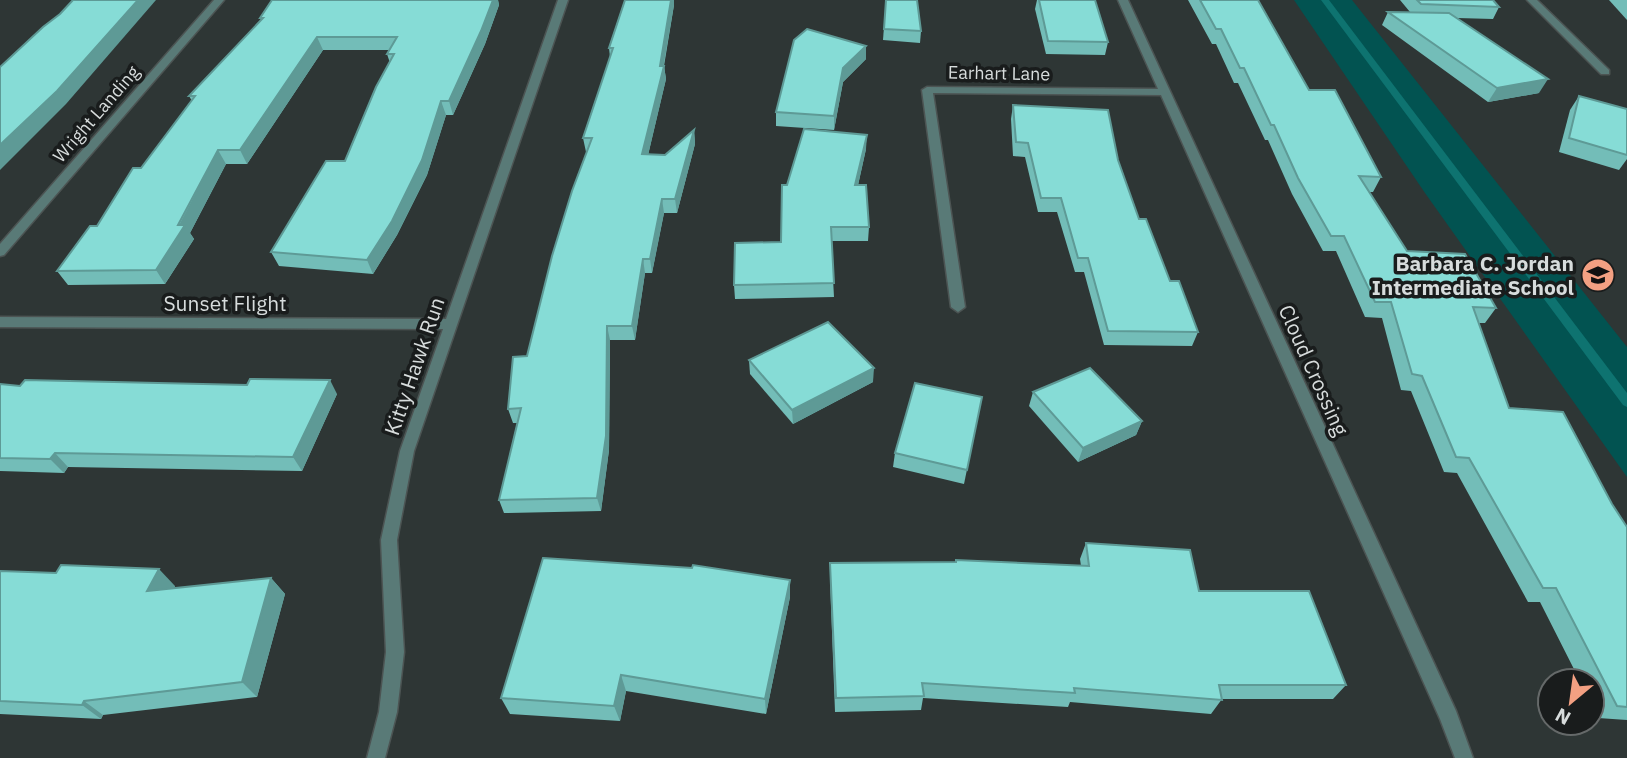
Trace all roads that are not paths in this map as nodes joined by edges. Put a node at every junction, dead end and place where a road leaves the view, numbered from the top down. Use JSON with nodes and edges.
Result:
{"nodes":[{"id":1,"x":219,"y":0,"type":"edge"},
{"id":2,"x":563,"y":0,"type":"edge"},
{"id":3,"x":1123,"y":0,"type":"edge"},
{"id":4,"x":1532,"y":0,"type":"edge"},
{"id":5,"x":1605,"y":72,"type":"dead end"},
{"id":6,"x":1165,"y":92,"type":"junction"},
{"id":7,"x":0,"y":252,"type":"edge"},
{"id":8,"x":958,"y":307,"type":"dead end"},
{"id":9,"x":0,"y":322,"type":"edge"},
{"id":10,"x":451,"y":324,"type":"junction"},
{"id":11,"x":376,"y":758,"type":"edge"},
{"id":12,"x":1464,"y":758,"type":"edge"}],
"edges":[{"from":1,"to":7,"type":"street","name":"Wright Landing"},
{"from":2,"to":10,"type":"street","name":"Kitty Hawk Run"},
{"from":3,"to":6,"type":"street","name":"Cloud Crossing"},
{"from":4,"to":5,"type":"street"},
{"from":6,"to":8,"type":"street","name":"Earhart Lane"},
{"from":6,"to":12,"type":"street","name":"Cloud Crossing"},
{"from":9,"to":10,"type":"street","name":"Sunset Flight"},
{"from":10,"to":11,"type":"street","name":"Kitty Hawk Run"}]}
